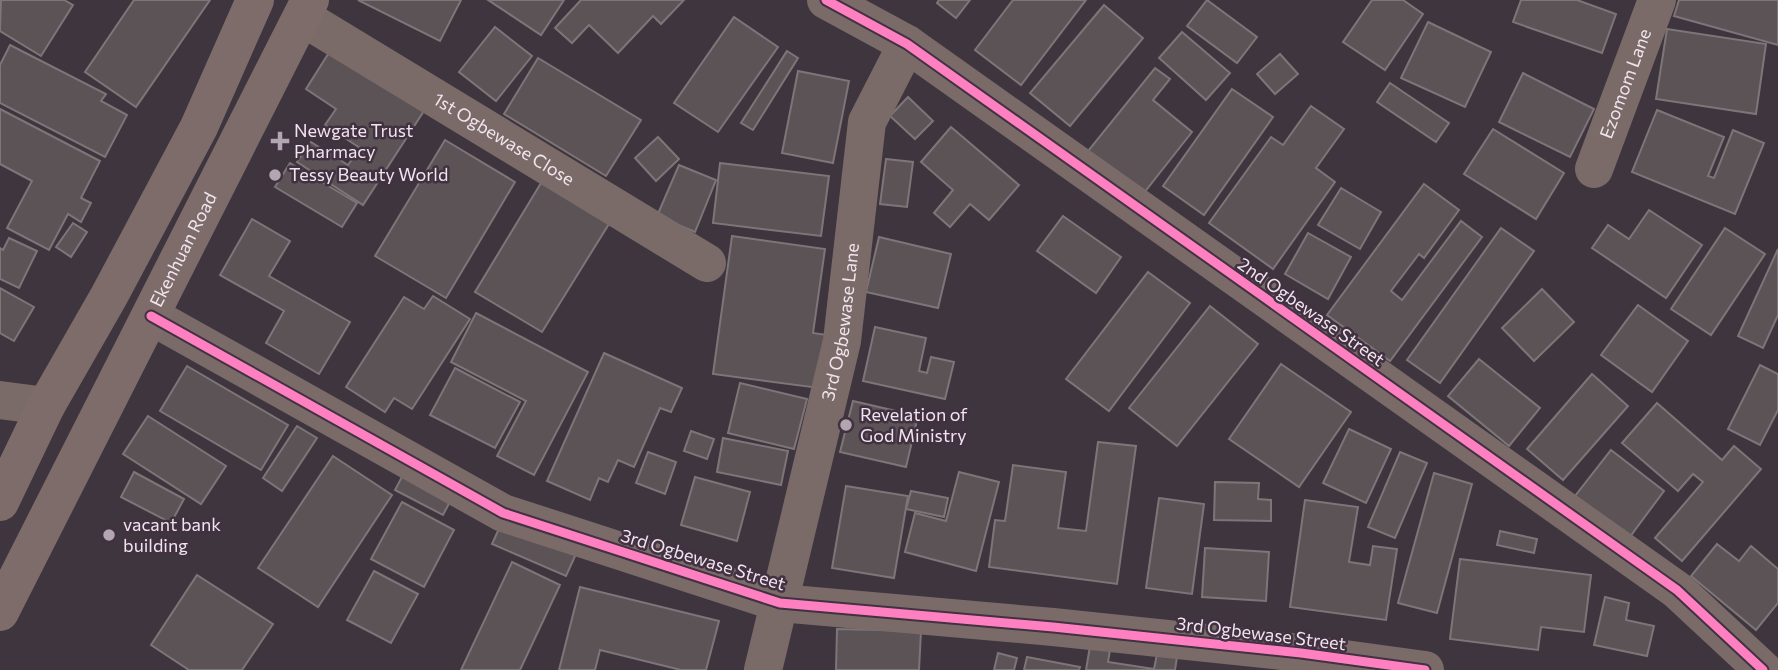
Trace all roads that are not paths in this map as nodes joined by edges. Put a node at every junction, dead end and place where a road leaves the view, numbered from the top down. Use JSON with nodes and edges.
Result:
{"nodes":[{"id":1,"x":255,"y":0,"type":"edge"},
{"id":2,"x":826,"y":0,"type":"edge"},
{"id":3,"x":1657,"y":0,"type":"edge"},
{"id":4,"x":306,"y":8,"type":"edge"},
{"id":5,"x":907,"y":44,"type":"junction"},
{"id":6,"x":1594,"y":169,"type":"dead end"},
{"id":7,"x":707,"y":262,"type":"dead end"},
{"id":8,"x":151,"y":316,"type":"junction"},
{"id":9,"x":0,"y":400,"type":"edge"},
{"id":10,"x":46,"y":406,"type":"junction"},
{"id":11,"x":0,"y":502,"type":"edge"},
{"id":12,"x":780,"y":603,"type":"junction"},
{"id":13,"x":0,"y":612,"type":"edge"},
{"id":14,"x":764,"y":670,"type":"edge"},
{"id":15,"x":1425,"y":670,"type":"edge"},
{"id":16,"x":1763,"y":670,"type":"edge"}],
"edges":[{"from":1,"to":10,"type":"main road"},
{"from":2,"to":5,"type":"street","name":"2nd Ogbewase Street"},
{"from":3,"to":6,"type":"street","name":"Ezomom Lane"},
{"from":4,"to":7,"type":"street","name":"1st Ogbewase Close"},
{"from":4,"to":8,"type":"main road","name":"Ekenhuan Road"},
{"from":5,"to":12,"type":"street","name":"3rd Ogbewase Lane"},
{"from":5,"to":16,"type":"street","name":"2nd Ogbewase Street"},
{"from":8,"to":12,"type":"street","name":"3rd Ogbewase Street"},
{"from":8,"to":13,"type":"main road","name":"Ekenhuan Road"},
{"from":9,"to":10,"type":"street"},
{"from":10,"to":11,"type":"main road"},
{"from":12,"to":14,"type":"street","name":"3rd Ogbewase Lane"},
{"from":12,"to":15,"type":"street","name":"3rd Ogbewase Street"}]}
